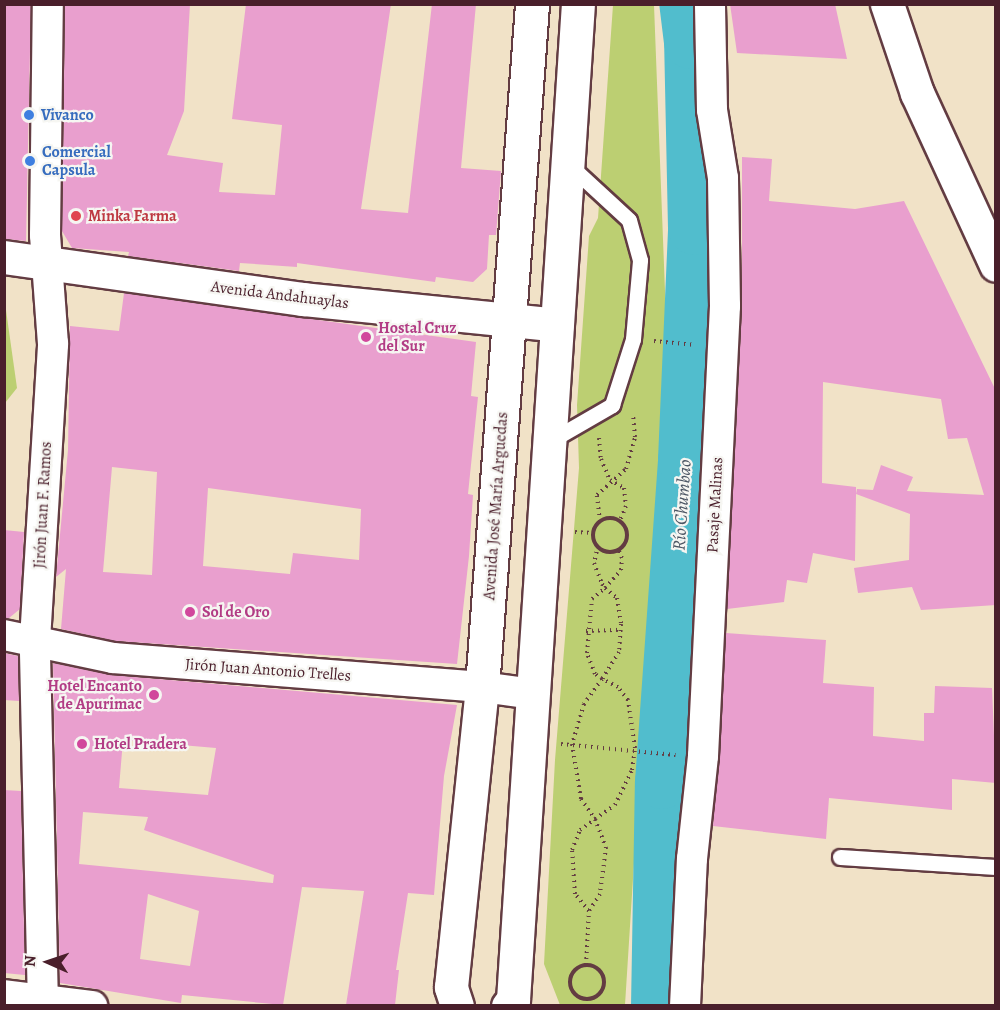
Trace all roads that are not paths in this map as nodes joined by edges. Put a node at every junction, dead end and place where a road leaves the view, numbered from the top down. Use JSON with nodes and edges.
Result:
{"nodes":[{"id":1,"x":48,"y":4,"type":"edge"},
{"id":2,"x":532,"y":4,"type":"edge"},
{"id":3,"x":578,"y":4,"type":"edge"},
{"id":4,"x":710,"y":4,"type":"edge"},
{"id":5,"x":887,"y":4,"type":"edge"},
{"id":6,"x":565,"y":161,"type":"junction"},
{"id":7,"x":4,"y":257,"type":"edge"},
{"id":8,"x":49,"y":262,"type":"junction"},
{"id":9,"x":996,"y":265,"type":"edge"},
{"id":10,"x":510,"y":318,"type":"junction"},
{"id":11,"x":557,"y":325,"type":"junction"},
{"id":12,"x":550,"y":441,"type":"junction"},
{"id":13,"x":4,"y":635,"type":"edge"},
{"id":14,"x":35,"y":640,"type":"junction"},
{"id":15,"x":482,"y":687,"type":"junction"},
{"id":16,"x":533,"y":694,"type":"junction"},
{"id":17,"x":840,"y":857,"type":"dead end"},
{"id":18,"x":996,"y":867,"type":"edge"},
{"id":19,"x":4,"y":995,"type":"edge"},
{"id":20,"x":43,"y":1003,"type":"edge"},
{"id":21,"x":92,"y":1005,"type":"edge"},
{"id":22,"x":457,"y":1005,"type":"edge"},
{"id":23,"x":508,"y":1005,"type":"edge"},
{"id":24,"x":685,"y":1005,"type":"edge"}],
"edges":[{"from":1,"to":8,"type":"street","name":"Jirón Juan F. Ramos"},
{"from":2,"to":10,"type":"main road","name":"Avenida José María Arguedas"},
{"from":3,"to":6,"type":"main road"},
{"from":4,"to":24,"type":"street","name":"Pasaje Malinas"},
{"from":5,"to":9,"type":"main road"},
{"from":6,"to":11,"type":"main road"},
{"from":6,"to":12,"type":"lane"},
{"from":7,"to":8,"type":"main road","name":"Avenida Andahuaylas"},
{"from":8,"to":10,"type":"main road","name":"Avenida Andahuaylas"},
{"from":8,"to":14,"type":"street","name":"Jirón Juan F. Ramos"},
{"from":10,"to":11,"type":"main road","name":"Avenida Andahuaylas"},
{"from":10,"to":15,"type":"main road","name":"Avenida José María Arguedas"},
{"from":11,"to":12,"type":"main road"},
{"from":12,"to":16,"type":"main road"},
{"from":13,"to":14,"type":"street","name":"Jirón Juan Antonio Trelles"},
{"from":14,"to":15,"type":"street","name":"Jirón Juan Antonio Trelles"},
{"from":14,"to":20,"type":"street","name":"Jirón Juan F. Ramos"},
{"from":15,"to":16,"type":"street","name":"Jirón Juan Antonio Trelles"},
{"from":15,"to":22,"type":"main road","name":"Avenida José María Arguedas"},
{"from":16,"to":23,"type":"main road"},
{"from":17,"to":18,"type":"lane"},
{"from":19,"to":20,"type":"street"},
{"from":20,"to":21,"type":"street"}]}
